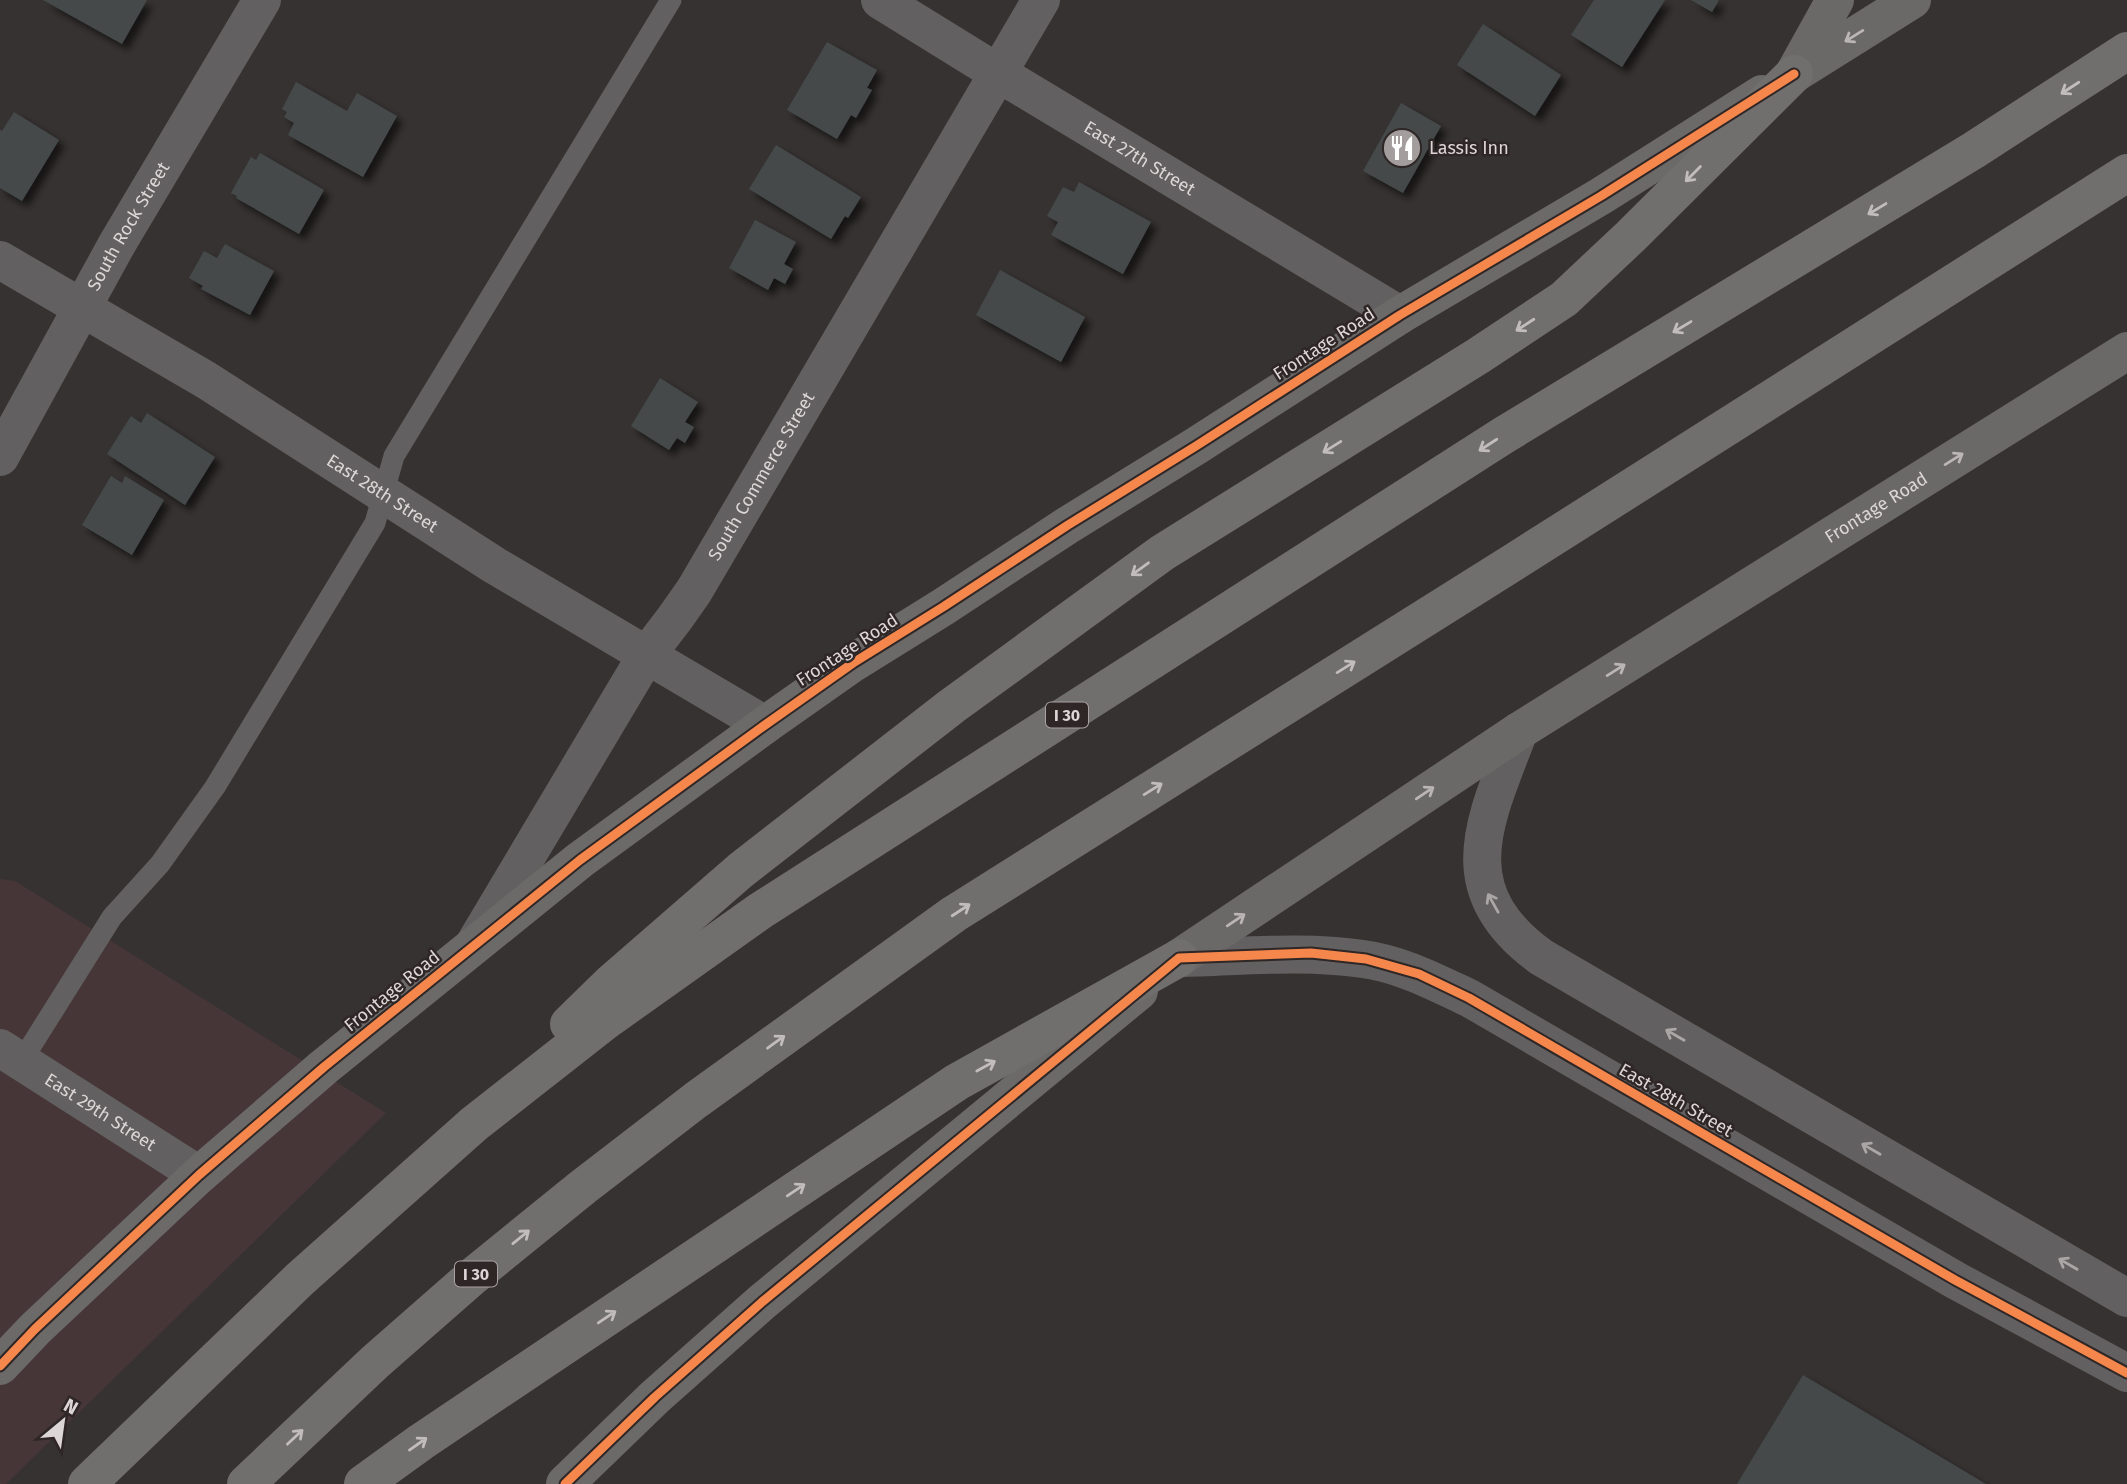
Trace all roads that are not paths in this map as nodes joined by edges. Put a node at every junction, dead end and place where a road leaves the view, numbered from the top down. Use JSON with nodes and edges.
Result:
{"nodes":[{"id":1,"x":262,"y":0,"type":"edge"},
{"id":2,"x":671,"y":0,"type":"edge"},
{"id":3,"x":880,"y":0,"type":"edge"},
{"id":4,"x":1041,"y":0,"type":"edge"},
{"id":5,"x":1835,"y":0,"type":"edge"},
{"id":6,"x":1912,"y":0,"type":"edge"},
{"id":7,"x":2127,"y":51,"type":"edge"},
{"id":8,"x":998,"y":73,"type":"junction"},
{"id":9,"x":1794,"y":74,"type":"junction"},
{"id":10,"x":2127,"y":173,"type":"edge"},
{"id":11,"x":0,"y":260,"type":"edge"},
{"id":12,"x":82,"y":308,"type":"junction"},
{"id":13,"x":1400,"y":315,"type":"junction"},
{"id":14,"x":2127,"y":352,"type":"edge"},
{"id":15,"x":0,"y":457,"type":"edge"},
{"id":16,"x":384,"y":495,"type":"junction"},
{"id":17,"x":646,"y":656,"type":"junction"},
{"id":18,"x":765,"y":725,"type":"junction"},
{"id":19,"x":1519,"y":731,"type":"junction"},
{"id":20,"x":473,"y":946,"type":"junction"},
{"id":21,"x":1180,"y":958,"type":"junction"},
{"id":22,"x":10,"y":1055,"type":"edge"},
{"id":23,"x":474,"y":1124,"type":"junction"},
{"id":24,"x":199,"y":1175,"type":"junction"},
{"id":25,"x":2127,"y":1298,"type":"edge"},
{"id":26,"x":0,"y":1366,"type":"edge"},
{"id":27,"x":2127,"y":1373,"type":"edge"},
{"id":28,"x":87,"y":1484,"type":"edge"},
{"id":29,"x":246,"y":1484,"type":"edge"},
{"id":30,"x":363,"y":1484,"type":"edge"},
{"id":31,"x":565,"y":1484,"type":"edge"}],
"edges":[{"from":1,"to":12,"type":"street","name":"South Rock Street"},
{"from":2,"to":16,"type":"lane"},
{"from":3,"to":8,"type":"street","name":"East 27th Street"},
{"from":4,"to":8,"type":"street","name":"South Commerce Street"},
{"from":5,"to":9,"type":"main road"},
{"from":6,"to":9,"type":"main road","name":"Frontage Road","one_way":true},
{"from":7,"to":23,"type":"highway","number":"I 30","one_way":true},
{"from":8,"to":13,"type":"street","name":"East 27th Street"},
{"from":8,"to":17,"type":"street","name":"South Commerce Street"},
{"from":9,"to":13,"type":"street","name":"Frontage Road"},
{"from":9,"to":23,"type":"highway","one_way":true},
{"from":29,"to":10,"type":"highway","number":"I 30","one_way":true},
{"from":11,"to":12,"type":"street","name":"East 28th Street"},
{"from":12,"to":15,"type":"street","name":"South Rock Street"},
{"from":12,"to":16,"type":"street","name":"East 28th Street"},
{"from":13,"to":18,"type":"street","name":"Frontage Road"},
{"from":19,"to":14,"type":"main road","name":"Frontage Road","one_way":true},
{"from":16,"to":17,"type":"street","name":"East 28th Street"},
{"from":16,"to":22,"type":"lane"},
{"from":17,"to":18,"type":"street","name":"East 28th Street"},
{"from":17,"to":20,"type":"street","name":"South Commerce Street"},
{"from":18,"to":20,"type":"street","name":"Frontage Road"},
{"from":21,"to":19,"type":"main road","name":"Frontage Road","one_way":true},
{"from":25,"to":19,"type":"street","one_way":true},
{"from":20,"to":24,"type":"street","name":"Frontage Road"},
{"from":21,"to":27,"type":"street","name":"East 28th Street"},
{"from":30,"to":21,"type":"highway","one_way":true},
{"from":21,"to":31,"type":"street","name":"Frontage Road"},
{"from":22,"to":24,"type":"street","name":"East 29th Street"},
{"from":23,"to":28,"type":"highway","number":"I 30"},
{"from":24,"to":26,"type":"street","name":"Frontage Road"}]}
